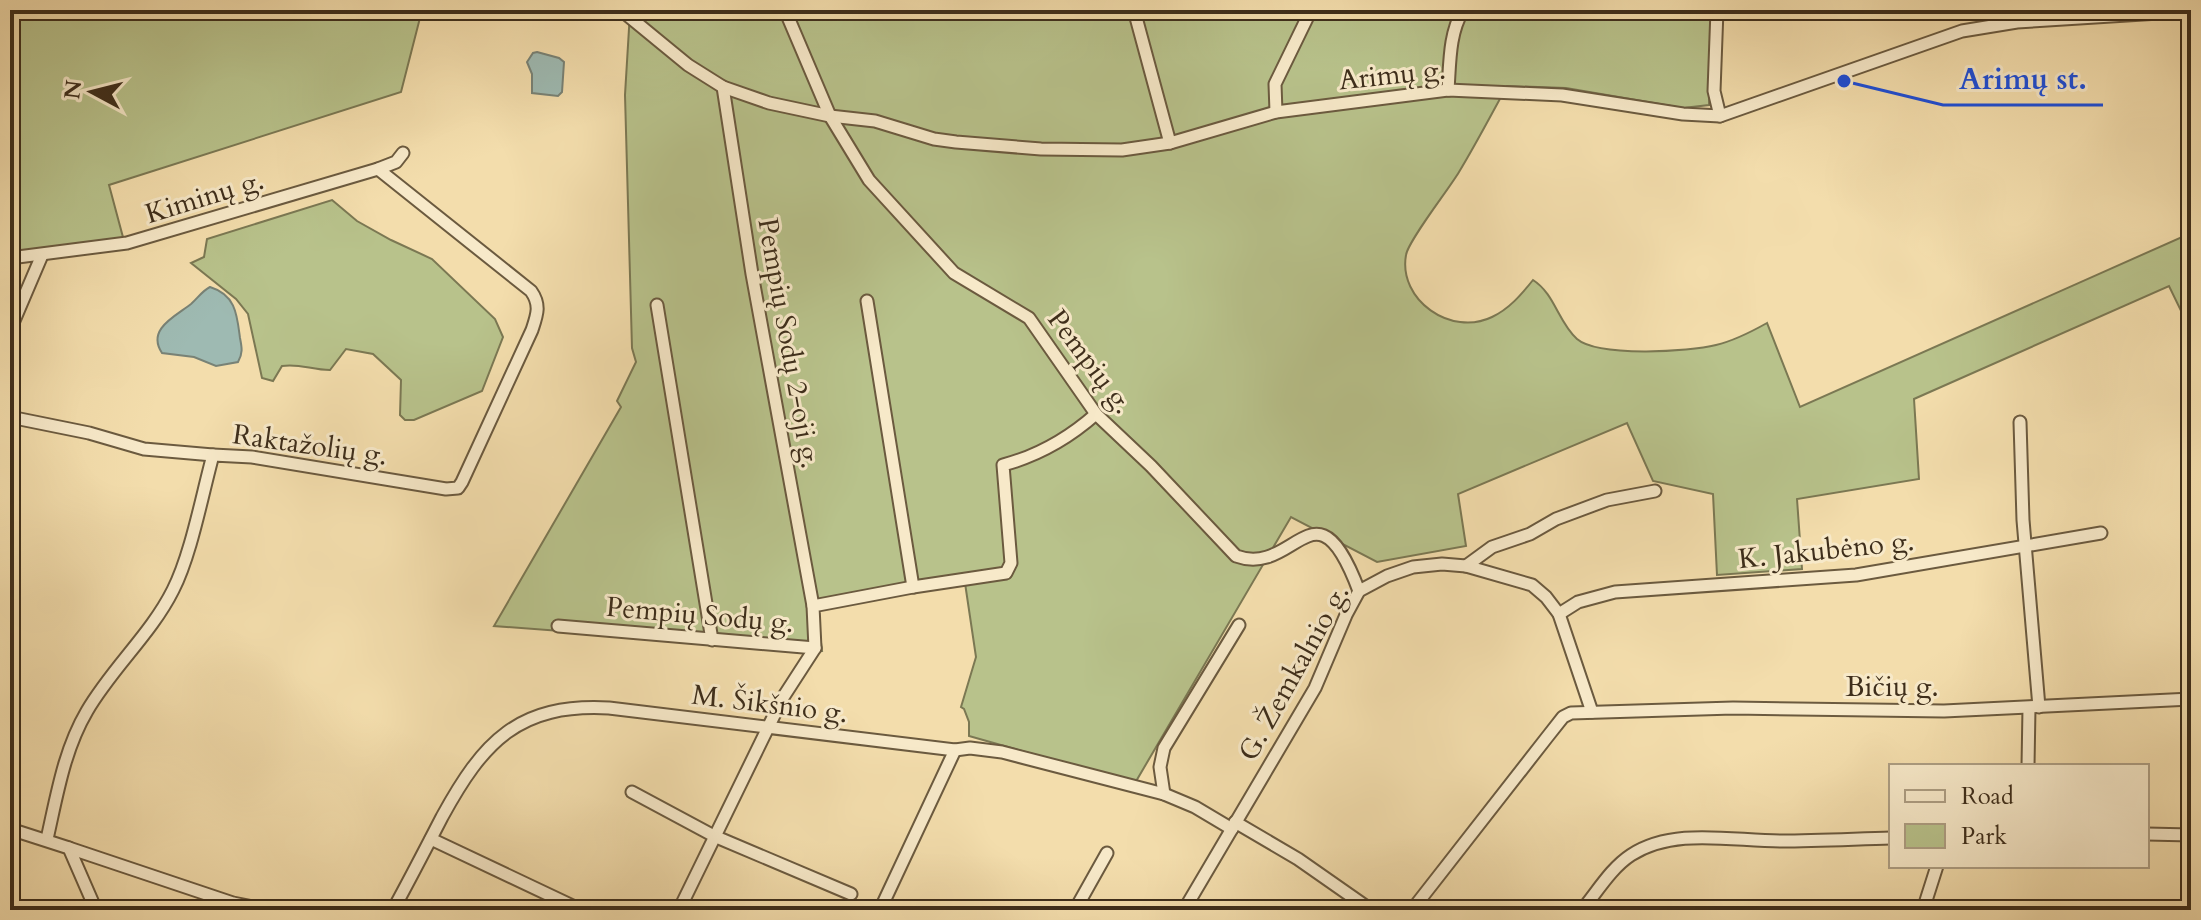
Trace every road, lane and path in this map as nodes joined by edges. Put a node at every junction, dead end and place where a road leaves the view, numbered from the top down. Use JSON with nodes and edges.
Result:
{"nodes":[{"id":1,"x":621,"y":10,"type":"edge"},
{"id":2,"x":785,"y":10,"type":"edge"},
{"id":3,"x":1134,"y":10,"type":"edge"},
{"id":4,"x":1463,"y":10,"type":"edge"},
{"id":5,"x":1717,"y":10,"type":"edge"},
{"id":6,"x":1309,"y":11,"type":"edge"},
{"id":7,"x":2191,"y":11,"type":"edge"},
{"id":8,"x":2121,"y":12,"type":"edge"},
{"id":9,"x":723,"y":87,"type":"junction"},
{"id":10,"x":1448,"y":90,"type":"junction"},
{"id":11,"x":1276,"y":112,"type":"junction"},
{"id":12,"x":830,"y":116,"type":"junction"},
{"id":13,"x":1720,"y":116,"type":"junction"},
{"id":14,"x":1170,"y":143,"type":"junction"},
{"id":15,"x":403,"y":153,"type":"dead end"},
{"id":16,"x":378,"y":169,"type":"junction"},
{"id":17,"x":42,"y":255,"type":"junction"},
{"id":18,"x":10,"y":258,"type":"edge"},
{"id":19,"x":867,"y":301,"type":"dead end"},
{"id":20,"x":657,"y":305,"type":"dead end"},
{"id":21,"x":10,"y":330,"type":"edge"},
{"id":22,"x":1096,"y":414,"type":"junction"},
{"id":23,"x":10,"y":417,"type":"edge"},
{"id":24,"x":2020,"y":422,"type":"dead end"},
{"id":25,"x":213,"y":455,"type":"junction"},
{"id":26,"x":1655,"y":491,"type":"dead end"},
{"id":27,"x":2101,"y":533,"type":"dead end"},
{"id":28,"x":2026,"y":546,"type":"junction"},
{"id":29,"x":1466,"y":566,"type":"junction"},
{"id":30,"x":913,"y":587,"type":"junction"},
{"id":31,"x":1359,"y":591,"type":"junction"},
{"id":32,"x":813,"y":606,"type":"junction"},
{"id":33,"x":1559,"y":614,"type":"junction"},
{"id":34,"x":1239,"y":625,"type":"dead end"},
{"id":35,"x":558,"y":626,"type":"dead end"},
{"id":36,"x":712,"y":640,"type":"junction"},
{"id":37,"x":815,"y":648,"type":"junction"},
{"id":38,"x":2191,"y":699,"type":"edge"},
{"id":39,"x":2034,"y":708,"type":"junction"},
{"id":40,"x":1592,"y":712,"type":"junction"},
{"id":41,"x":768,"y":727,"type":"junction"},
{"id":42,"x":955,"y":750,"type":"junction"},
{"id":43,"x":2028,"y":764,"type":"edge"},
{"id":44,"x":632,"y":792,"type":"dead end"},
{"id":45,"x":1164,"y":794,"type":"junction"},
{"id":46,"x":1234,"y":826,"type":"junction"},
{"id":47,"x":10,"y":829,"type":"edge"},
{"id":48,"x":2149,"y":834,"type":"edge"},
{"id":49,"x":2191,"y":835,"type":"edge"},
{"id":50,"x":714,"y":836,"type":"junction"},
{"id":51,"x":1889,"y":838,"type":"edge"},
{"id":52,"x":47,"y":839,"type":"junction"},
{"id":53,"x":431,"y":839,"type":"junction"},
{"id":54,"x":69,"y":848,"type":"junction"},
{"id":55,"x":1107,"y":853,"type":"dead end"},
{"id":56,"x":1936,"y":868,"type":"edge"},
{"id":57,"x":851,"y":894,"type":"dead end"},
{"id":58,"x":96,"y":910,"type":"edge"},
{"id":59,"x":268,"y":910,"type":"edge"},
{"id":60,"x":393,"y":910,"type":"edge"},
{"id":61,"x":581,"y":910,"type":"edge"},
{"id":62,"x":679,"y":910,"type":"edge"},
{"id":63,"x":880,"y":910,"type":"edge"},
{"id":64,"x":1075,"y":910,"type":"edge"},
{"id":65,"x":1184,"y":910,"type":"edge"},
{"id":66,"x":1371,"y":910,"type":"edge"},
{"id":67,"x":1412,"y":910,"type":"edge"},
{"id":68,"x":1582,"y":910,"type":"edge"},
{"id":69,"x":1923,"y":910,"type":"edge"}],
"edges":[{"from":1,"to":9,"type":"street","name":"Arimų g."},
{"from":2,"to":12,"type":"street","name":"Pempių g."},
{"from":3,"to":14,"type":"street"},
{"from":4,"to":10,"type":"street"},
{"from":5,"to":13,"type":"street"},
{"from":6,"to":11,"type":"street"},
{"from":7,"to":8,"type":"street","name":"Arimų g."},
{"from":8,"to":13,"type":"street","name":"Arimų g."},
{"from":9,"to":12,"type":"street","name":"Arimų g."},
{"from":9,"to":32,"type":"street","name":"Pempių Sodų 2-oji g."},
{"from":10,"to":11,"type":"street","name":"Arimų g."},
{"from":10,"to":13,"type":"street","name":"Arimų g."},
{"from":11,"to":14,"type":"street","name":"Arimų g."},
{"from":12,"to":14,"type":"street","name":"Arimų g."},
{"from":12,"to":22,"type":"street","name":"Pempių g."},
{"from":15,"to":16,"type":"street","name":"Kiminų g."},
{"from":16,"to":17,"type":"street","name":"Kiminų g."},
{"from":16,"to":25,"type":"street","name":"Raktažolių g."},
{"from":17,"to":18,"type":"street","name":"Kiminų g."},
{"from":17,"to":21,"type":"street"},
{"from":19,"to":30,"type":"street"},
{"from":20,"to":36,"type":"street"},
{"from":22,"to":30,"type":"street","name":"Pempių Sodų g."},
{"from":22,"to":31,"type":"street","name":"Pempių g."},
{"from":23,"to":25,"type":"street"},
{"from":24,"to":28,"type":"street"},
{"from":25,"to":52,"type":"street","name":"Raktažolių g."},
{"from":26,"to":29,"type":"street"},
{"from":27,"to":28,"type":"street","name":"K. Jakubėno g."},
{"from":28,"to":33,"type":"street","name":"K. Jakubėno g."},
{"from":28,"to":39,"type":"street"},
{"from":29,"to":31,"type":"street","name":"G. Žemkalnio g."},
{"from":29,"to":33,"type":"street","name":"G. Žemkalnio g."},
{"from":30,"to":32,"type":"street","name":"Pempių Sodų g."},
{"from":31,"to":46,"type":"street","name":"G. Žemkalnio g."},
{"from":32,"to":37,"type":"street","name":"Pempių Sodų g."},
{"from":33,"to":40,"type":"street"},
{"from":34,"to":45,"type":"street"},
{"from":35,"to":36,"type":"street","name":"Pempių Sodų g."},
{"from":36,"to":37,"type":"street","name":"Pempių Sodų g."},
{"from":37,"to":41,"type":"street"},
{"from":38,"to":39,"type":"street","name":"Bičių g."},
{"from":39,"to":40,"type":"street","name":"Bičių g."},
{"from":39,"to":43,"type":"street"},
{"from":40,"to":67,"type":"street","name":"Bičių g."},
{"from":41,"to":42,"type":"street","name":"M. Šikšnio g."},
{"from":41,"to":50,"type":"street"},
{"from":41,"to":53,"type":"street","name":"M. Šikšnio g."},
{"from":42,"to":45,"type":"street","name":"M. Šikšnio g."},
{"from":42,"to":63,"type":"street"},
{"from":44,"to":50,"type":"street"},
{"from":45,"to":46,"type":"street","name":"M. Šikšnio g."},
{"from":46,"to":65,"type":"street","name":"G. Žemkalnio g."},
{"from":46,"to":66,"type":"street","name":"M. Šikšnio g."},
{"from":47,"to":52,"type":"street"},
{"from":48,"to":49,"type":"street"},
{"from":50,"to":57,"type":"street"},
{"from":50,"to":62,"type":"street"},
{"from":51,"to":68,"type":"street"},
{"from":52,"to":54,"type":"street"},
{"from":53,"to":60,"type":"street","name":"M. Šikšnio g."},
{"from":53,"to":61,"type":"street"},
{"from":54,"to":58,"type":"street"},
{"from":54,"to":59,"type":"street"},
{"from":55,"to":64,"type":"street"},
{"from":56,"to":69,"type":"street"}]}
